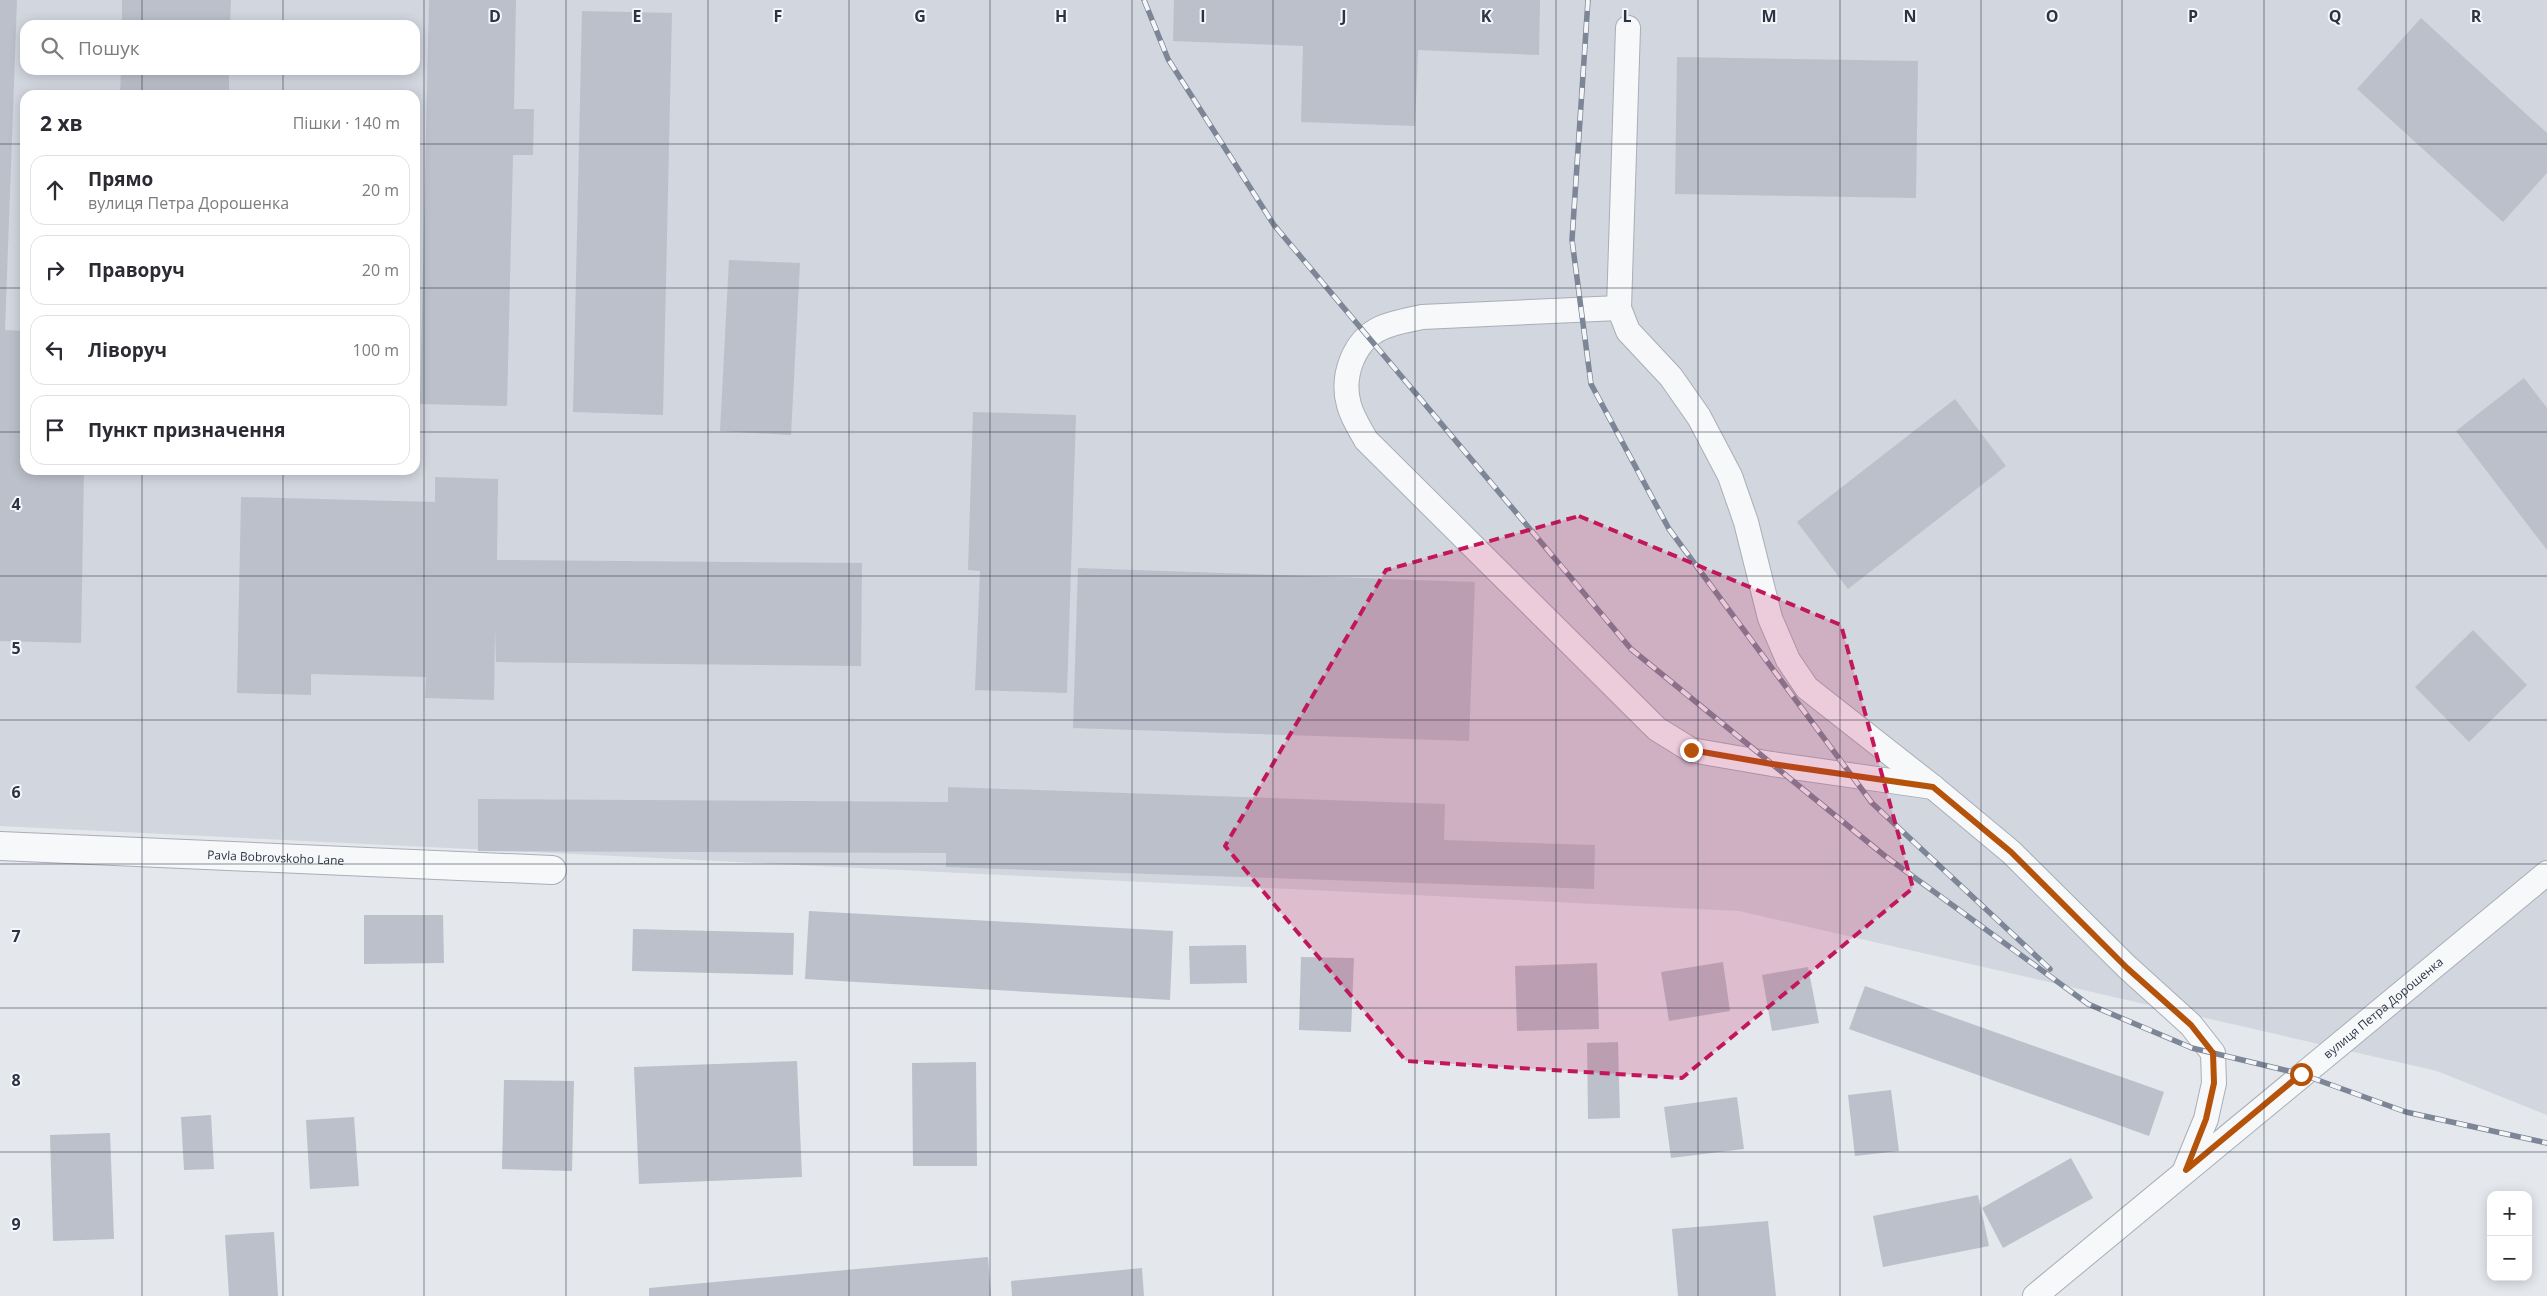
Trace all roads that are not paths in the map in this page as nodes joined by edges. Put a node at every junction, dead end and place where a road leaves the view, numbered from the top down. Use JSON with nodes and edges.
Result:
{"nodes":[{"id":1,"x":1628,"y":28,"type":"dead end"},
{"id":2,"x":1619,"y":308,"type":"junction"},
{"id":3,"x":1933,"y":787,"type":"junction"},
{"id":4,"x":0,"y":846,"type":"edge"},
{"id":5,"x":552,"y":870,"type":"dead end"},
{"id":6,"x":2547,"y":873,"type":"edge"},
{"id":7,"x":2186,"y":1170,"type":"junction"},
{"id":8,"x":2035,"y":1296,"type":"edge"}],
"edges":[{"from":1,"to":2,"type":"lane"},
{"from":2,"to":3,"type":"lane"},
{"from":2,"to":3,"type":"lane"},
{"from":3,"to":7,"type":"lane"},
{"from":4,"to":5,"type":"street","name":"Pavla Bobrovskoho Lane"},
{"from":6,"to":7,"type":"lane","name":"вулиця Петра Дорошенка"},
{"from":7,"to":8,"type":"lane","name":"вулиця Петра Дорошенка"}]}
